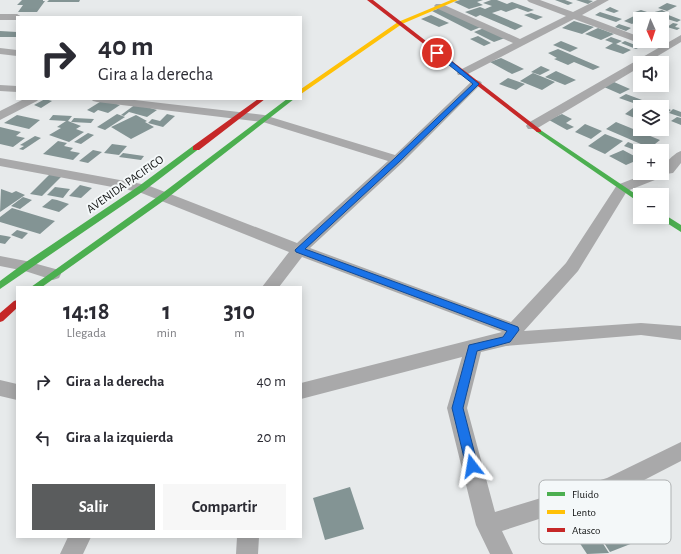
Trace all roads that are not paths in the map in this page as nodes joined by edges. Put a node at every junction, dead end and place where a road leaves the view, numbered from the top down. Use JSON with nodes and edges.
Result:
{"nodes":[{"id":1,"x":370,"y":0,"type":"edge"},
{"id":2,"x":455,"y":0,"type":"edge"},
{"id":3,"x":532,"y":0,"type":"edge"},
{"id":4,"x":604,"y":0,"type":"edge"},
{"id":5,"x":439,"y":6,"type":"junction"},
{"id":6,"x":574,"y":14,"type":"junction"},
{"id":7,"x":0,"y":17,"type":"edge"},
{"id":8,"x":16,"y":17,"type":"edge"},
{"id":9,"x":400,"y":23,"type":"junction"},
{"id":10,"x":633,"y":37,"type":"edge"},
{"id":11,"x":681,"y":38,"type":"edge"},
{"id":12,"x":521,"y":43,"type":"junction"},
{"id":13,"x":663,"y":49,"type":"junction"},
{"id":14,"x":0,"y":51,"type":"edge"},
{"id":15,"x":681,"y":51,"type":"edge"},
{"id":16,"x":16,"y":53,"type":"edge"},
{"id":17,"x":462,"y":73,"type":"junction"},
{"id":18,"x":476,"y":84,"type":"junction"},
{"id":19,"x":0,"y":88,"type":"edge"},
{"id":20,"x":16,"y":89,"type":"edge"},
{"id":21,"x":302,"y":91,"type":"edge"},
{"id":22,"x":31,"y":100,"type":"edge"},
{"id":23,"x":106,"y":100,"type":"edge"},
{"id":24,"x":261,"y":100,"type":"edge"},
{"id":25,"x":290,"y":100,"type":"edge"},
{"id":26,"x":0,"y":116,"type":"edge"},
{"id":27,"x":238,"y":116,"type":"junction"},
{"id":28,"x":264,"y":119,"type":"junction"},
{"id":29,"x":532,"y":126,"type":"junction"},
{"id":30,"x":681,"y":155,"type":"edge"},
{"id":31,"x":398,"y":160,"type":"junction"},
{"id":32,"x":0,"y":162,"type":"edge"},
{"id":33,"x":669,"y":171,"type":"edge"},
{"id":34,"x":645,"y":180,"type":"edge"},
{"id":35,"x":142,"y":188,"type":"junction"},
{"id":36,"x":622,"y":188,"type":"junction"},
{"id":37,"x":633,"y":195,"type":"edge"},
{"id":38,"x":163,"y":197,"type":"junction"},
{"id":39,"x":669,"y":221,"type":"edge"},
{"id":40,"x":681,"y":229,"type":"edge"},
{"id":41,"x":299,"y":250,"type":"junction"},
{"id":42,"x":0,"y":262,"type":"edge"},
{"id":43,"x":26,"y":266,"type":"junction"},
{"id":44,"x":53,"y":274,"type":"junction"},
{"id":45,"x":0,"y":286,"type":"edge"},
{"id":46,"x":37,"y":286,"type":"edge"},
{"id":47,"x":271,"y":286,"type":"edge"},
{"id":48,"x":16,"y":304,"type":"edge"},
{"id":49,"x":0,"y":318,"type":"edge"},
{"id":50,"x":681,"y":333,"type":"edge"},
{"id":51,"x":510,"y":335,"type":"junction"},
{"id":52,"x":473,"y":348,"type":"junction"},
{"id":53,"x":0,"y":388,"type":"edge"},
{"id":54,"x":302,"y":391,"type":"edge"},
{"id":55,"x":16,"y":392,"type":"edge"},
{"id":56,"x":681,"y":450,"type":"edge"},
{"id":57,"x":624,"y":480,"type":"edge"},
{"id":58,"x":539,"y":509,"type":"edge"},
{"id":59,"x":487,"y":525,"type":"junction"},
{"id":60,"x":79,"y":538,"type":"edge"},
{"id":61,"x":248,"y":538,"type":"edge"},
{"id":62,"x":71,"y":554,"type":"edge"},
{"id":63,"x":247,"y":554,"type":"edge"},
{"id":64,"x":502,"y":554,"type":"edge"}],
"edges":[{"from":1,"to":9,"type":"main road"},
{"from":2,"to":5,"type":"main road"},
{"from":3,"to":6,"type":"street"},
{"from":4,"to":6,"type":"street"},
{"from":5,"to":9,"type":"main road"},
{"from":5,"to":12,"type":"street"},
{"from":6,"to":10,"type":"street"},
{"from":6,"to":12,"type":"street"},
{"from":7,"to":8,"type":"street"},
{"from":9,"to":17,"type":"main road"},
{"from":9,"to":21,"type":"main road"},
{"from":11,"to":13,"type":"street"},
{"from":12,"to":17,"type":"street"},
{"from":13,"to":15,"type":"street"},
{"from":13,"to":29,"type":"street"},
{"from":14,"to":16,"type":"street"},
{"from":17,"to":18,"type":"main road"},
{"from":18,"to":29,"type":"main road"},
{"from":18,"to":31,"type":"street"},
{"from":19,"to":20,"type":"street"},
{"from":22,"to":26,"type":"street"},
{"from":23,"to":27,"type":"street"},
{"from":24,"to":27,"type":"main road","name":"AVENIDA PACIFICO"},
{"from":25,"to":28,"type":"main road"},
{"from":27,"to":28,"type":"street"},
{"from":27,"to":35,"type":"main road","name":"AVENIDA PACIFICO"},
{"from":28,"to":31,"type":"street"},
{"from":28,"to":38,"type":"main road"},
{"from":29,"to":36,"type":"main road"},
{"from":30,"to":33,"type":"street"},
{"from":31,"to":41,"type":"street"},
{"from":32,"to":35,"type":"street"},
{"from":34,"to":36,"type":"street"},
{"from":35,"to":38,"type":"street"},
{"from":35,"to":43,"type":"main road","name":"AVENIDA PACIFICO"},
{"from":36,"to":37,"type":"main road"},
{"from":36,"to":51,"type":"street"},
{"from":38,"to":41,"type":"street"},
{"from":38,"to":44,"type":"main road"},
{"from":39,"to":40,"type":"main road"},
{"from":41,"to":47,"type":"street"},
{"from":41,"to":51,"type":"street"},
{"from":42,"to":43,"type":"street"},
{"from":43,"to":44,"type":"street"},
{"from":43,"to":45,"type":"main road","name":"AVENIDA PACIFICO"},
{"from":44,"to":46,"type":"main road"},
{"from":48,"to":49,"type":"main road"},
{"from":50,"to":51,"type":"street"},
{"from":51,"to":52,"type":"street"},
{"from":52,"to":54,"type":"street"},
{"from":52,"to":59,"type":"street"},
{"from":53,"to":55,"type":"street"},
{"from":56,"to":57,"type":"street"},
{"from":58,"to":59,"type":"street"},
{"from":59,"to":64,"type":"street"},
{"from":60,"to":62,"type":"street"},
{"from":61,"to":63,"type":"street"}]}
